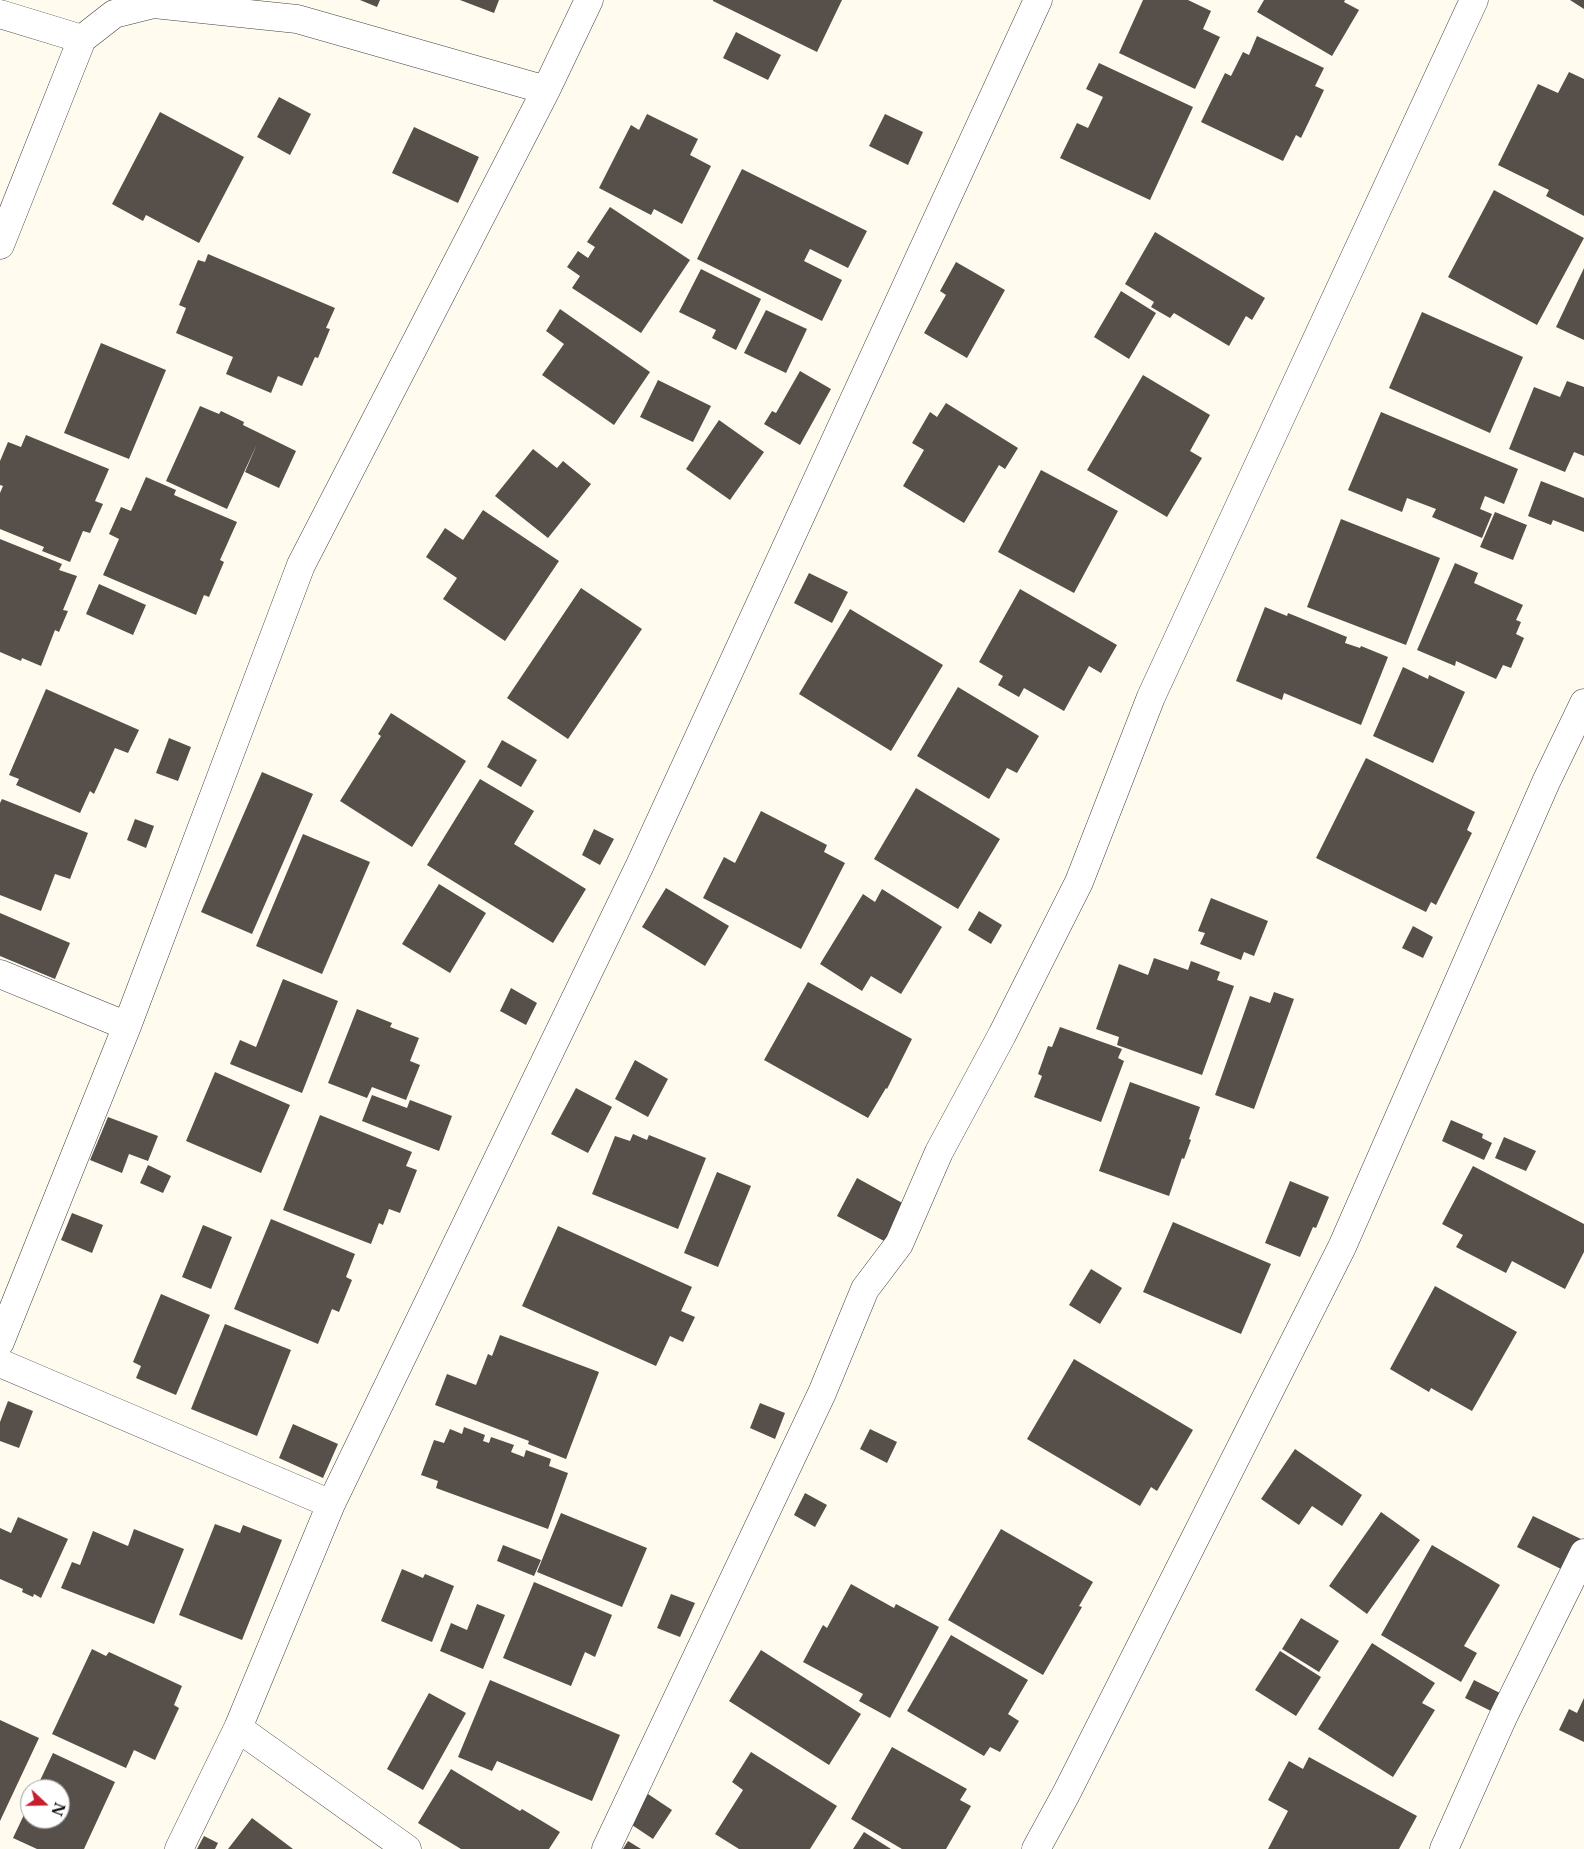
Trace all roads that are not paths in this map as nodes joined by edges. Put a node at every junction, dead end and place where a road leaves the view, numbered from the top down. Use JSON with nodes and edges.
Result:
{"nodes":[{"id":1,"x":589,"y":0,"type":"edge"},
{"id":2,"x":1038,"y":0,"type":"edge"},
{"id":3,"x":1474,"y":0,"type":"edge"},
{"id":4,"x":300,"y":9,"type":"edge"},
{"id":5,"x":0,"y":14,"type":"edge"},
{"id":6,"x":82,"y":38,"type":"junction"},
{"id":7,"x":546,"y":90,"type":"junction"},
{"id":8,"x":0,"y":245,"type":"edge"},
{"id":9,"x":1584,"y":704,"type":"edge"},
{"id":10,"x":0,"y":974,"type":"edge"},
{"id":11,"x":127,"y":1026,"type":"junction"},
{"id":12,"x":0,"y":1342,"type":"edge"},
{"id":13,"x":0,"y":1363,"type":"edge"},
{"id":14,"x":331,"y":1504,"type":"junction"},
{"id":15,"x":1584,"y":1553,"type":"edge"},
{"id":16,"x":238,"y":1728,"type":"junction"},
{"id":17,"x":179,"y":1849,"type":"edge"},
{"id":18,"x":407,"y":1849,"type":"edge"},
{"id":19,"x":606,"y":1849,"type":"edge"},
{"id":20,"x":1036,"y":1849,"type":"edge"},
{"id":21,"x":1444,"y":1849,"type":"edge"}],
"edges":[{"from":1,"to":7,"type":"street"},
{"from":2,"to":14,"type":"street"},
{"from":3,"to":19,"type":"street"},
{"from":4,"to":6,"type":"street"},
{"from":4,"to":7,"type":"street"},
{"from":5,"to":6,"type":"street"},
{"from":6,"to":8,"type":"street"},
{"from":7,"to":11,"type":"street"},
{"from":9,"to":20,"type":"street"},
{"from":10,"to":11,"type":"street"},
{"from":11,"to":12,"type":"street"},
{"from":13,"to":14,"type":"street"},
{"from":14,"to":16,"type":"street"},
{"from":15,"to":21,"type":"street"},
{"from":16,"to":17,"type":"street"},
{"from":16,"to":18,"type":"street"}]}
